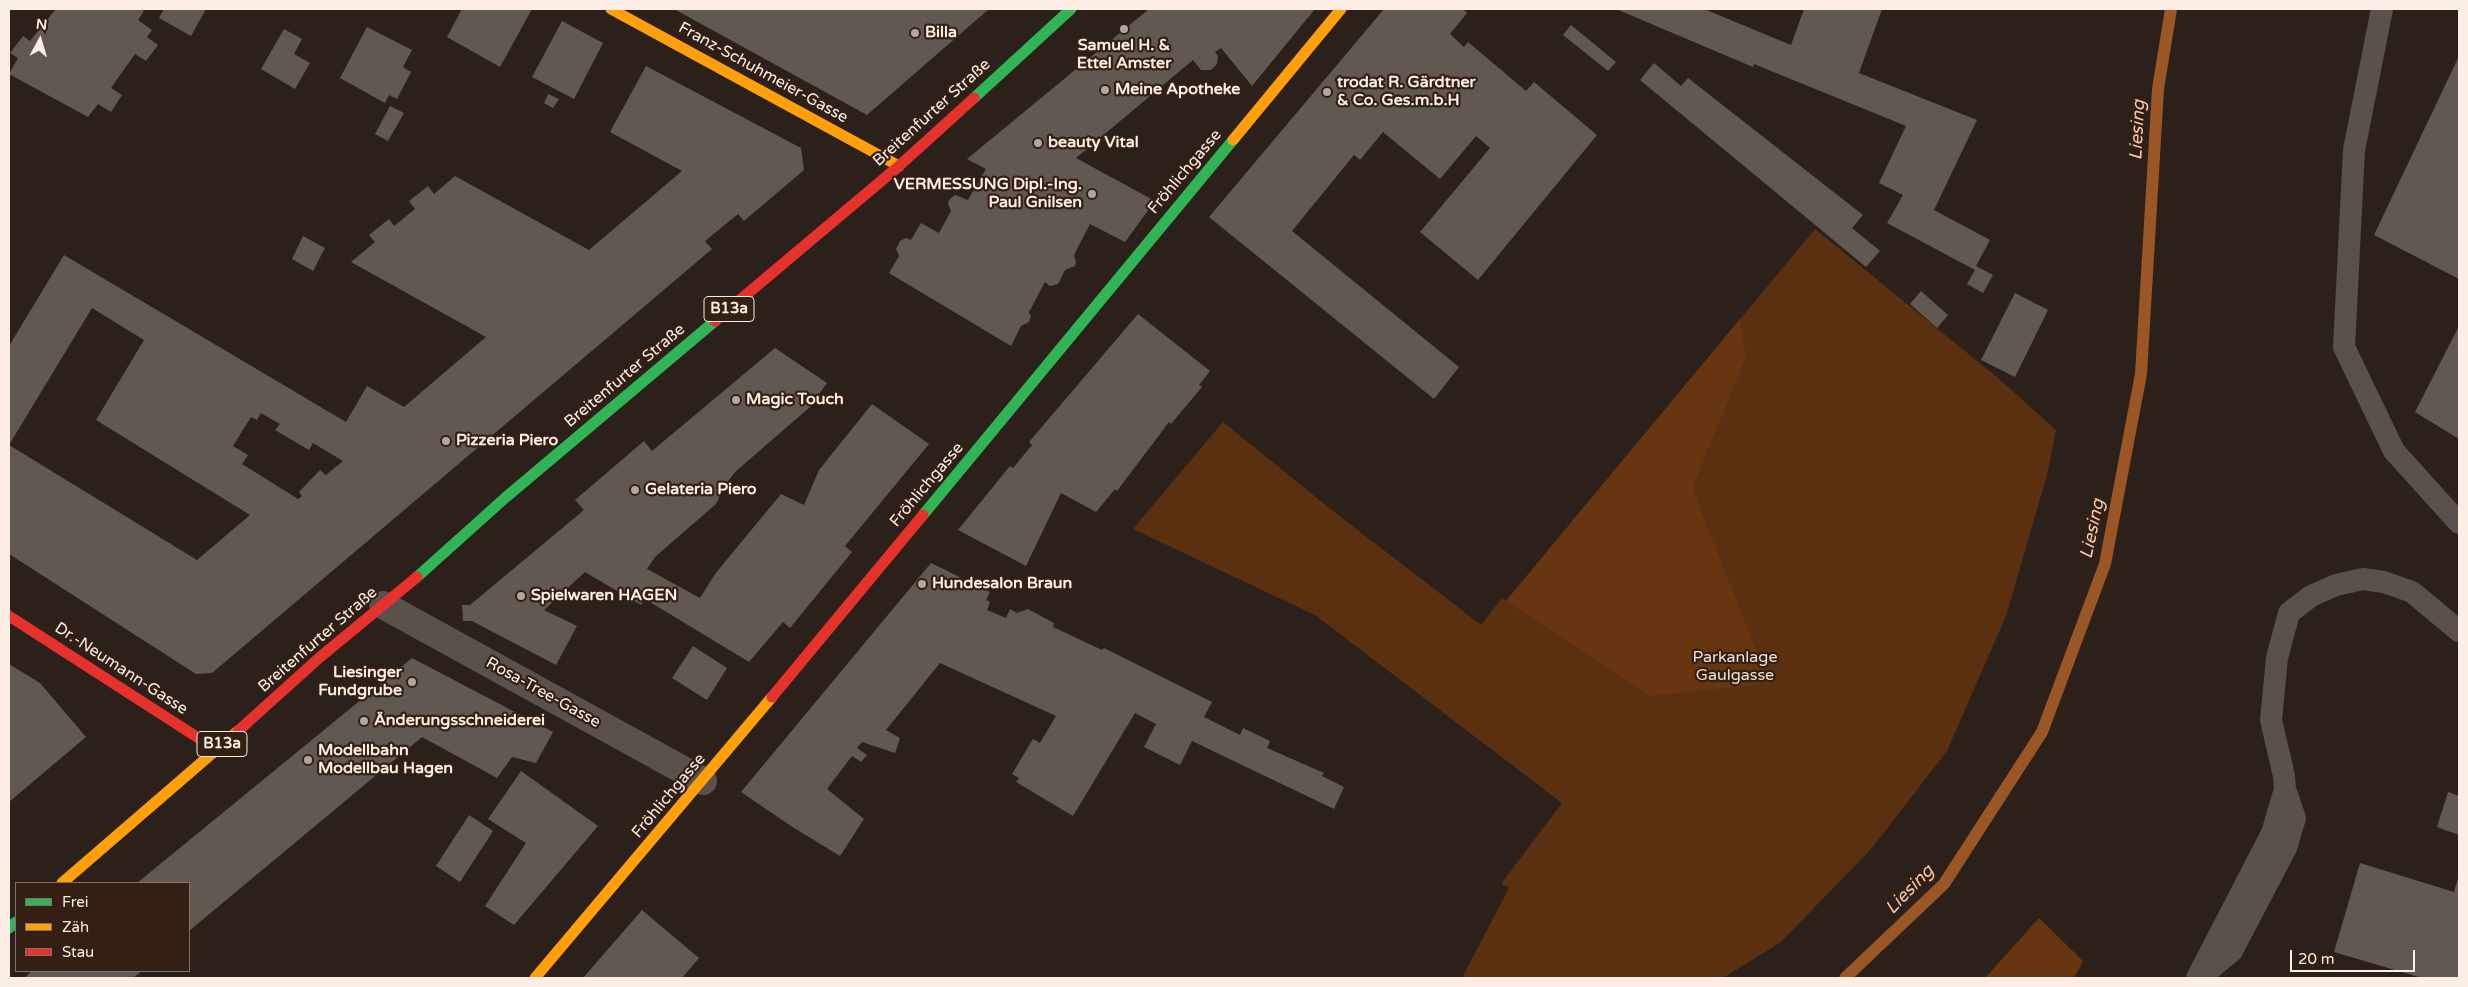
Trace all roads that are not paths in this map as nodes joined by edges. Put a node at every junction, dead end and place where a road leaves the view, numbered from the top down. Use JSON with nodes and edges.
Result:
{"nodes":[{"id":1,"x":611,"y":9,"type":"edge"},
{"id":2,"x":1071,"y":9,"type":"edge"},
{"id":3,"x":1341,"y":9,"type":"edge"},
{"id":4,"x":2382,"y":9,"type":"edge"},
{"id":5,"x":898,"y":166,"type":"junction"},
{"id":6,"x":2459,"y":524,"type":"edge"},
{"id":7,"x":383,"y":605,"type":"junction"},
{"id":8,"x":9,"y":616,"type":"edge"},
{"id":9,"x":2459,"y":631,"type":"edge"},
{"id":10,"x":217,"y":750,"type":"junction"},
{"id":11,"x":703,"y":781,"type":"junction"},
{"id":12,"x":63,"y":882,"type":"edge"},
{"id":13,"x":534,"y":978,"type":"edge"},
{"id":14,"x":2198,"y":978,"type":"edge"}],
"edges":[{"from":1,"to":5,"type":"street","name":"Franz-Schuhmeier-Gasse"},
{"from":2,"to":5,"type":"street","name":"Breitenfurter Straße","number":"B13a"},
{"from":3,"to":11,"type":"street","name":"Fröhlichgasse"},
{"from":4,"to":6,"type":"lane"},
{"from":5,"to":7,"type":"street","name":"Breitenfurter Straße","number":"B13a"},
{"from":7,"to":10,"type":"street","name":"Breitenfurter Straße","number":"B13a"},
{"from":7,"to":11,"type":"street","name":"Rosa-Tree-Gasse"},
{"from":8,"to":10,"type":"street","name":"Dr.-Neumann-Gasse"},
{"from":9,"to":14,"type":"lane"},
{"from":10,"to":12,"type":"street","name":"Breitenfurter Straße","number":"B13a"},
{"from":11,"to":13,"type":"street","name":"Fröhlichgasse"}]}
